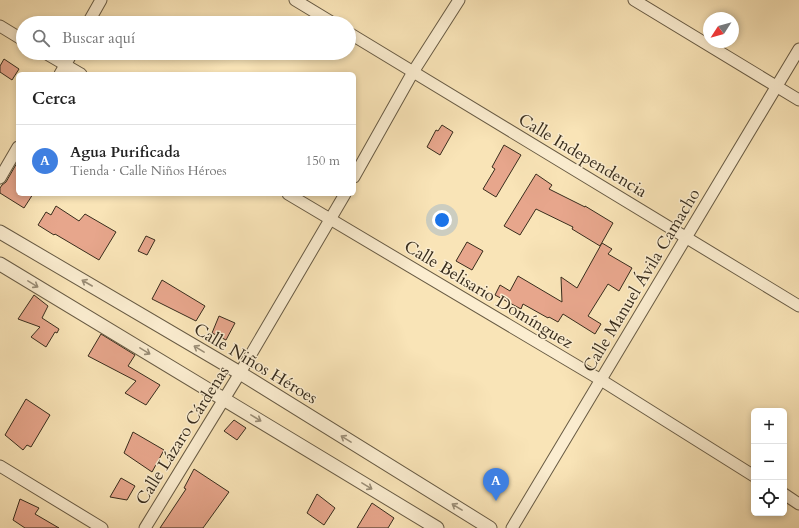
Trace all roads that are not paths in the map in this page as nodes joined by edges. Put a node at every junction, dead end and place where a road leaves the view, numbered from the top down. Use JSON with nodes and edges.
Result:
{"nodes":[{"id":1,"x":101,"y":0,"type":"edge"},
{"id":2,"x":295,"y":0,"type":"edge"},
{"id":3,"x":459,"y":0,"type":"edge"},
{"id":4,"x":634,"y":0,"type":"edge"},
{"id":5,"x":92,"y":16,"type":"edge"},
{"id":6,"x":321,"y":16,"type":"edge"},
{"id":7,"x":0,"y":26,"type":"edge"},
{"id":8,"x":16,"y":36,"type":"edge"},
{"id":9,"x":356,"y":37,"type":"edge"},
{"id":10,"x":799,"y":49,"type":"edge"},
{"id":11,"x":53,"y":60,"type":"edge"},
{"id":12,"x":68,"y":60,"type":"edge"},
{"id":13,"x":63,"y":69,"type":"edge"},
{"id":14,"x":74,"y":72,"type":"edge"},
{"id":15,"x":413,"y":72,"type":"junction"},
{"id":16,"x":777,"y":86,"type":"junction"},
{"id":17,"x":799,"y":100,"type":"edge"},
{"id":18,"x":16,"y":150,"type":"edge"},
{"id":19,"x":356,"y":173,"type":"edge"},
{"id":20,"x":0,"y":178,"type":"edge"},
{"id":21,"x":291,"y":196,"type":"edge"},
{"id":22,"x":344,"y":196,"type":"edge"},
{"id":23,"x":331,"y":219,"type":"junction"},
{"id":24,"x":0,"y":232,"type":"edge"},
{"id":25,"x":686,"y":237,"type":"junction"},
{"id":26,"x":0,"y":264,"type":"edge"},
{"id":27,"x":799,"y":306,"type":"edge"},
{"id":28,"x":240,"y":373,"type":"junction"},
{"id":29,"x":601,"y":380,"type":"junction"},
{"id":30,"x":224,"y":399,"type":"junction"},
{"id":31,"x":0,"y":466,"type":"edge"},
{"id":32,"x":751,"y":474,"type":"edge"},
{"id":33,"x":787,"y":496,"type":"edge"},
{"id":34,"x":799,"y":504,"type":"edge"},
{"id":35,"x":102,"y":528,"type":"edge"},
{"id":36,"x":145,"y":528,"type":"edge"},
{"id":37,"x":437,"y":528,"type":"edge"},
{"id":38,"x":490,"y":528,"type":"edge"},
{"id":39,"x":512,"y":528,"type":"edge"}],
"edges":[{"from":1,"to":5,"type":"street"},
{"from":2,"to":6,"type":"street"},
{"from":3,"to":15,"type":"street"},
{"from":4,"to":16,"type":"street"},
{"from":7,"to":8,"type":"street"},
{"from":9,"to":15,"type":"street","name":"Calle Independencia"},
{"from":10,"to":16,"type":"street","name":"Calle Manuel Ávila Camacho"},
{"from":11,"to":13,"type":"street"},
{"from":12,"to":13,"type":"street"},
{"from":13,"to":14,"type":"street"},
{"from":15,"to":19,"type":"street"},
{"from":15,"to":25,"type":"street","name":"Calle Independencia"},
{"from":16,"to":17,"type":"street"},
{"from":16,"to":25,"type":"street","name":"Calle Manuel Ávila Camacho"},
{"from":18,"to":20,"type":"street"},
{"from":21,"to":23,"type":"street","name":"Calle Belisario Domínguez"},
{"from":22,"to":23,"type":"street","name":"Calle Lázaro Cárdenas"},
{"from":23,"to":28,"type":"street","name":"Calle Lázaro Cárdenas"},
{"from":23,"to":29,"type":"street","name":"Calle Belisario Domínguez"},
{"from":28,"to":24,"type":"street","name":"Calle Niños Héroes","one_way":true},
{"from":25,"to":27,"type":"street","name":"Calle Independencia"},
{"from":25,"to":29,"type":"street","name":"Calle Manuel Ávila Camacho"},
{"from":26,"to":30,"type":"street","one_way":true},
{"from":28,"to":30,"type":"street","name":"Calle Lázaro Cárdenas"},
{"from":38,"to":28,"type":"street","name":"Calle Niños Héroes","one_way":true},
{"from":29,"to":32,"type":"street","name":"Calle Belisario Domínguez"},
{"from":29,"to":39,"type":"street","name":"Calle Manuel Ávila Camacho"},
{"from":30,"to":36,"type":"street","name":"Calle Lázaro Cárdenas"},
{"from":30,"to":37,"type":"street","one_way":true},
{"from":31,"to":35,"type":"street"},
{"from":33,"to":34,"type":"street"}]}
